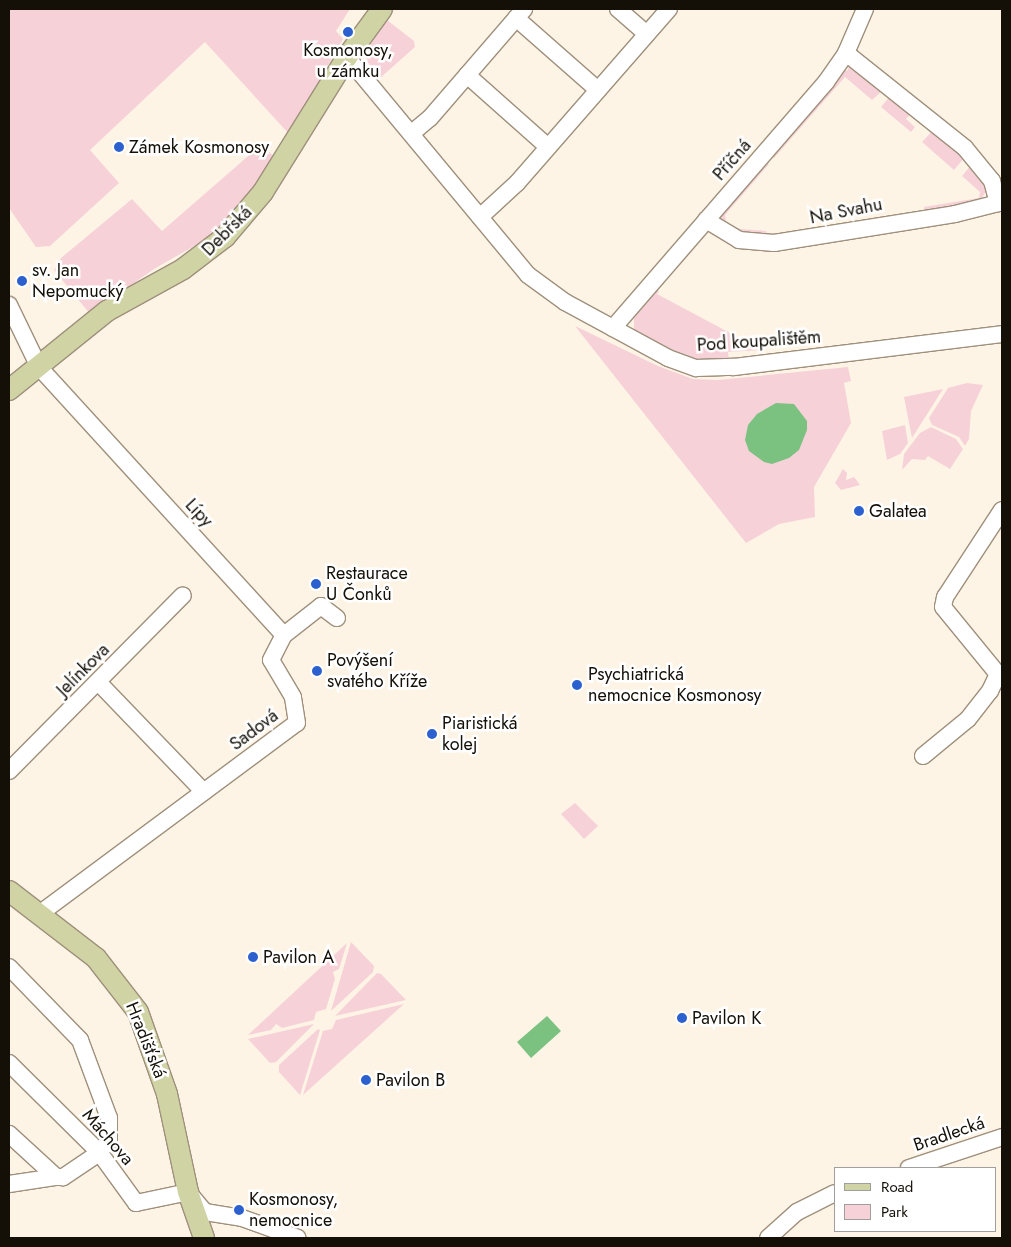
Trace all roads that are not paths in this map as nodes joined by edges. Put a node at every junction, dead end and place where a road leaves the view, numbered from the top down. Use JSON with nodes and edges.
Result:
{"nodes":[{"id":1,"x":382,"y":9,"type":"edge"},
{"id":2,"x":618,"y":9,"type":"edge"},
{"id":3,"x":669,"y":9,"type":"edge"},
{"id":4,"x":866,"y":9,"type":"edge"},
{"id":5,"x":520,"y":13,"type":"edge"},
{"id":6,"x":647,"y":34,"type":"junction"},
{"id":7,"x":846,"y":53,"type":"junction"},
{"id":8,"x":347,"y":57,"type":"junction"},
{"id":9,"x":467,"y":75,"type":"junction"},
{"id":10,"x":598,"y":90,"type":"junction"},
{"id":11,"x":412,"y":134,"type":"junction"},
{"id":12,"x":548,"y":147,"type":"junction"},
{"id":13,"x":1000,"y":203,"type":"edge"},
{"id":14,"x":480,"y":217,"type":"junction"},
{"id":15,"x":706,"y":220,"type":"junction"},
{"id":16,"x":9,"y":305,"type":"edge"},
{"id":17,"x":613,"y":328,"type":"junction"},
{"id":18,"x":1002,"y":334,"type":"edge"},
{"id":19,"x":39,"y":367,"type":"junction"},
{"id":20,"x":9,"y":390,"type":"edge"},
{"id":21,"x":1002,"y":510,"type":"edge"},
{"id":22,"x":184,"y":595,"type":"dead end"},
{"id":23,"x":337,"y":618,"type":"dead end"},
{"id":24,"x":284,"y":635,"type":"junction"},
{"id":25,"x":999,"y":677,"type":"edge"},
{"id":26,"x":99,"y":683,"type":"junction"},
{"id":27,"x":923,"y":756,"type":"dead end"},
{"id":28,"x":9,"y":771,"type":"edge"},
{"id":29,"x":204,"y":792,"type":"junction"},
{"id":30,"x":9,"y":891,"type":"edge"},
{"id":31,"x":38,"y":915,"type":"junction"},
{"id":32,"x":9,"y":967,"type":"edge"},
{"id":33,"x":9,"y":1063,"type":"edge"},
{"id":34,"x":9,"y":1134,"type":"edge"},
{"id":35,"x":1002,"y":1137,"type":"edge"},
{"id":36,"x":99,"y":1152,"type":"junction"},
{"id":37,"x":913,"y":1167,"type":"edge"},
{"id":38,"x":56,"y":1177,"type":"junction"},
{"id":39,"x":9,"y":1184,"type":"edge"},
{"id":40,"x":188,"y":1192,"type":"junction"},
{"id":41,"x":834,"y":1194,"type":"edge"},
{"id":42,"x":204,"y":1238,"type":"edge"},
{"id":43,"x":298,"y":1238,"type":"edge"},
{"id":44,"x":768,"y":1238,"type":"edge"}],
"edges":[{"from":1,"to":8,"type":"main road","name":"Debřská"},
{"from":2,"to":6,"type":"street"},
{"from":3,"to":6,"type":"street"},
{"from":4,"to":7,"type":"street","name":"Příčná"},
{"from":5,"to":9,"type":"street"},
{"from":5,"to":10,"type":"street"},
{"from":6,"to":10,"type":"street"},
{"from":7,"to":13,"type":"street","name":"Na Svahu"},
{"from":7,"to":15,"type":"street","name":"Příčná"},
{"from":8,"to":11,"type":"street","name":"Pod koupalištěm"},
{"from":8,"to":19,"type":"main road","name":"Debřská"},
{"from":9,"to":11,"type":"street"},
{"from":9,"to":12,"type":"street"},
{"from":10,"to":12,"type":"street"},
{"from":11,"to":14,"type":"street","name":"Pod koupalištěm"},
{"from":12,"to":14,"type":"street"},
{"from":13,"to":15,"type":"street","name":"Na Svahu"},
{"from":14,"to":17,"type":"street","name":"Pod koupalištěm"},
{"from":15,"to":17,"type":"street","name":"Příčná"},
{"from":16,"to":19,"type":"street","name":"Lípy"},
{"from":17,"to":18,"type":"street","name":"Pod koupalištěm"},
{"from":19,"to":20,"type":"main road","name":"Debřská"},
{"from":19,"to":24,"type":"street","name":"Lípy"},
{"from":21,"to":25,"type":"street"},
{"from":22,"to":26,"type":"street","name":"Jelínkova"},
{"from":23,"to":24,"type":"street"},
{"from":24,"to":29,"type":"street","name":"Sadová"},
{"from":25,"to":27,"type":"street"},
{"from":26,"to":28,"type":"street","name":"Jelínkova"},
{"from":26,"to":29,"type":"street"},
{"from":29,"to":31,"type":"street","name":"Sadová"},
{"from":30,"to":31,"type":"main road","name":"Hradišťská"},
{"from":31,"to":40,"type":"main road","name":"Hradišťská"},
{"from":32,"to":36,"type":"street"},
{"from":33,"to":36,"type":"street","name":"Máchova"},
{"from":34,"to":38,"type":"street"},
{"from":35,"to":37,"type":"street","name":"Bradlecká"},
{"from":36,"to":38,"type":"street"},
{"from":36,"to":40,"type":"street","name":"Máchova"},
{"from":38,"to":39,"type":"street"},
{"from":40,"to":42,"type":"main road","name":"Hradišťská"},
{"from":40,"to":43,"type":"street"},
{"from":41,"to":44,"type":"street"}]}
